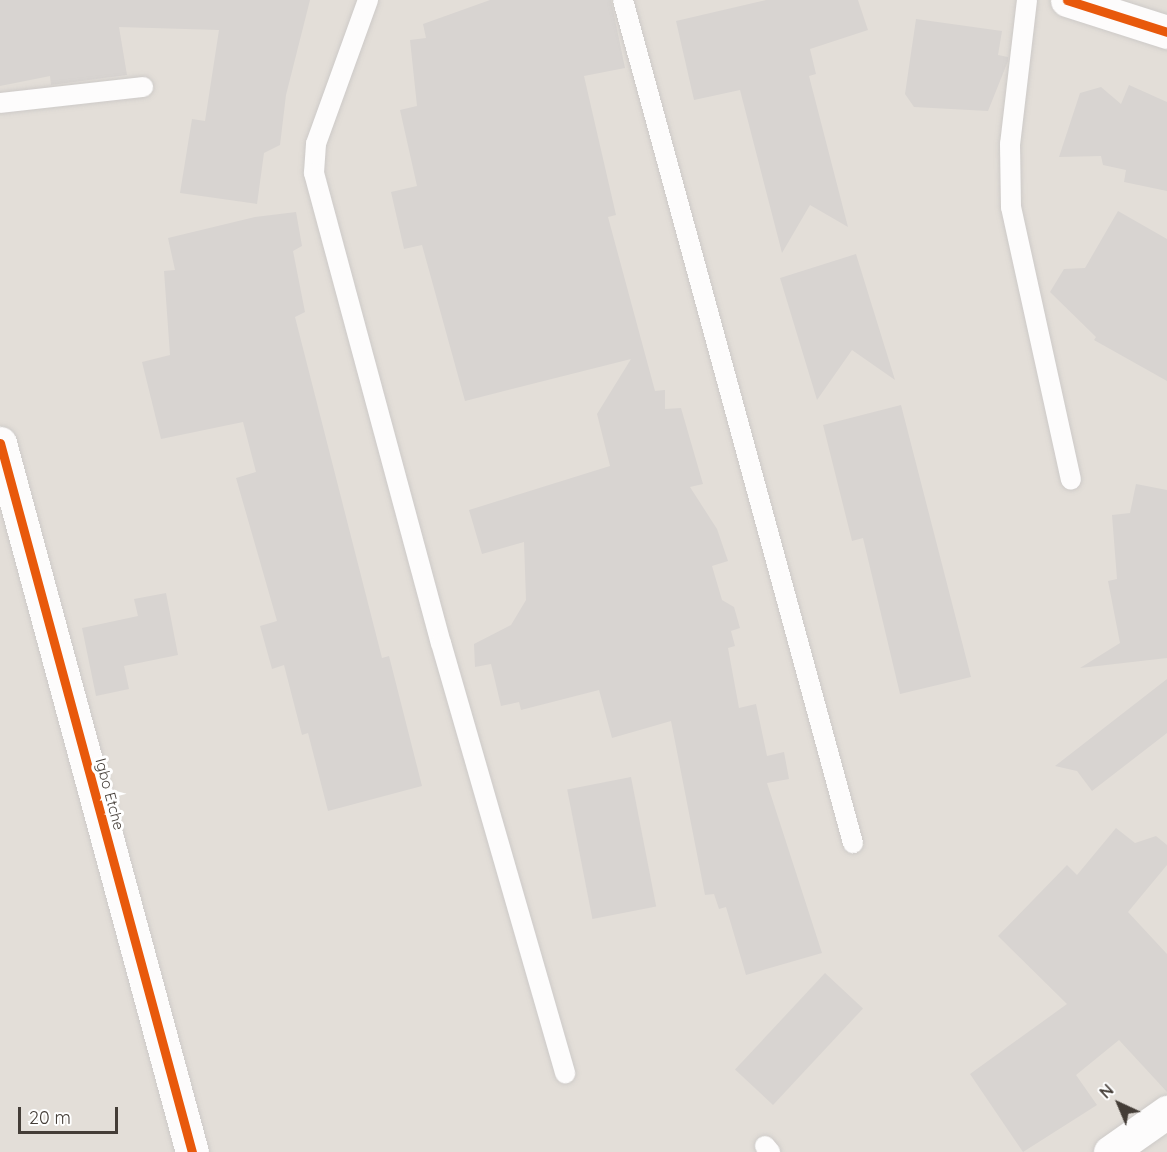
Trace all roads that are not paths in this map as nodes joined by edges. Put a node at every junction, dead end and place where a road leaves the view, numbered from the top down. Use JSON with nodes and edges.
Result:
{"nodes":[{"id":1,"x":368,"y":0,"type":"edge"},
{"id":2,"x":623,"y":0,"type":"edge"},
{"id":3,"x":1027,"y":0,"type":"edge"},
{"id":4,"x":1067,"y":0,"type":"edge"},
{"id":5,"x":1167,"y":32,"type":"edge"},
{"id":6,"x":142,"y":87,"type":"dead end"},
{"id":7,"x":0,"y":103,"type":"edge"},
{"id":8,"x":0,"y":443,"type":"edge"},
{"id":9,"x":1071,"y":479,"type":"dead end"},
{"id":10,"x":853,"y":843,"type":"dead end"},
{"id":11,"x":565,"y":1073,"type":"dead end"},
{"id":12,"x":1167,"y":1112,"type":"edge"},
{"id":13,"x":192,"y":1152,"type":"edge"},
{"id":14,"x":1110,"y":1152,"type":"edge"}],
"edges":[{"from":1,"to":11,"type":"lane"},
{"from":2,"to":10,"type":"lane"},
{"from":3,"to":9,"type":"lane"},
{"from":4,"to":5,"type":"street"},
{"from":6,"to":7,"type":"lane"},
{"from":8,"to":13,"type":"street","name":"Igbo Etche"},
{"from":12,"to":14,"type":"street"}]}
